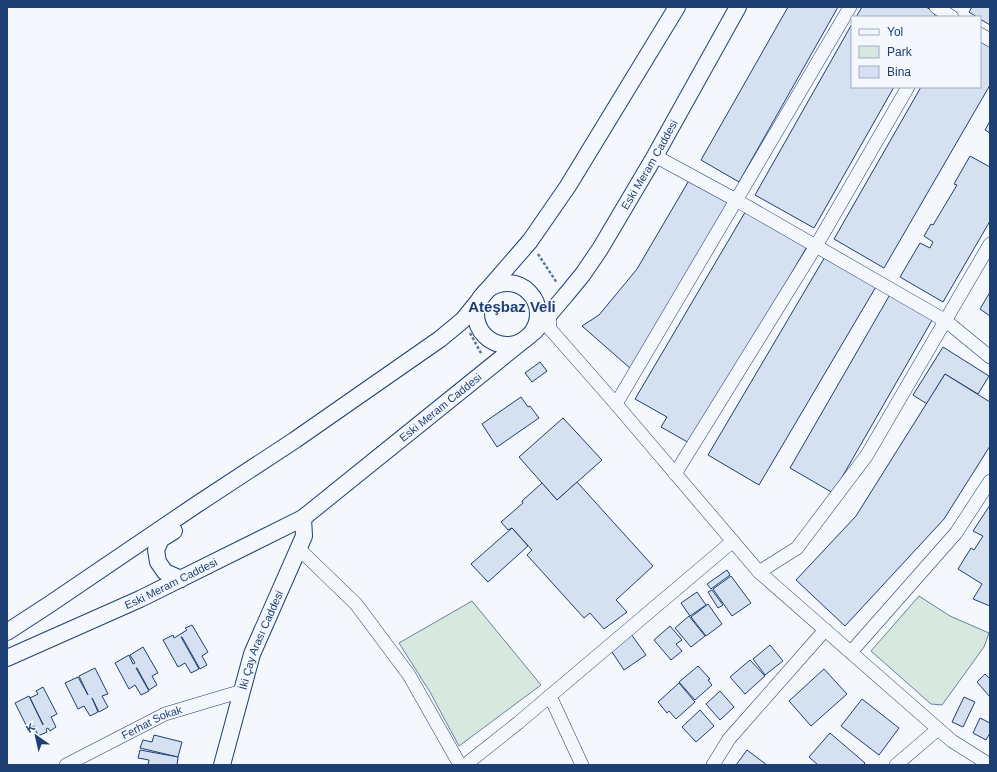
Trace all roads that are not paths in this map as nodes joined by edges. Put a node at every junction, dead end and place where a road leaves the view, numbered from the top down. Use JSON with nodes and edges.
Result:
{"nodes":[{"id":1,"x":676,"y":7,"type":"edge"},
{"id":2,"x":738,"y":7,"type":"edge"},
{"id":3,"x":850,"y":7,"type":"edge"},
{"id":4,"x":936,"y":7,"type":"edge"},
{"id":5,"x":951,"y":14,"type":"edge"},
{"id":6,"x":981,"y":35,"type":"edge"},
{"id":7,"x":990,"y":40,"type":"edge"},
{"id":8,"x":907,"y":88,"type":"edge"},
{"id":9,"x":655,"y":156,"type":"junction"},
{"id":10,"x":736,"y":200,"type":"junction"},
{"id":11,"x":990,"y":244,"type":"edge"},
{"id":12,"x":816,"y":246,"type":"junction"},
{"id":13,"x":549,"y":315,"type":"junction"},
{"id":14,"x":946,"y":321,"type":"junction"},
{"id":15,"x":990,"y":357,"type":"edge"},
{"id":16,"x":616,"y":404,"type":"junction"},
{"id":17,"x":295,"y":440,"type":"junction"},
{"id":18,"x":675,"y":474,"type":"junction"},
{"id":19,"x":990,"y":481,"type":"edge"},
{"id":20,"x":303,"y":518,"type":"junction"},
{"id":21,"x":733,"y":541,"type":"junction"},
{"id":22,"x":298,"y":548,"type":"junction"},
{"id":23,"x":759,"y":572,"type":"junction"},
{"id":24,"x":181,"y":578,"type":"junction"},
{"id":25,"x":825,"y":630,"type":"junction"},
{"id":26,"x":7,"y":632,"type":"edge"},
{"id":27,"x":851,"y":652,"type":"junction"},
{"id":28,"x":7,"y":658,"type":"edge"},
{"id":29,"x":242,"y":691,"type":"junction"},
{"id":30,"x":550,"y":696,"type":"junction"},
{"id":31,"x":938,"y":729,"type":"junction"},
{"id":32,"x":66,"y":765,"type":"edge"},
{"id":33,"x":222,"y":765,"type":"edge"},
{"id":34,"x":460,"y":765,"type":"edge"},
{"id":35,"x":465,"y":765,"type":"edge"},
{"id":36,"x":582,"y":765,"type":"edge"},
{"id":37,"x":713,"y":765,"type":"edge"},
{"id":38,"x":896,"y":765,"type":"edge"},
{"id":39,"x":990,"y":765,"type":"edge"}],
"edges":[{"from":1,"to":17,"type":"street"},
{"from":2,"to":9,"type":"street","name":"Eski Meram Caddesi"},
{"from":3,"to":10,"type":"street"},
{"from":4,"to":5,"type":"street"},
{"from":6,"to":7,"type":"street"},
{"from":8,"to":12,"type":"street"},
{"from":9,"to":10,"type":"street"},
{"from":9,"to":13,"type":"street","name":"Eski Meram Caddesi"},
{"from":10,"to":12,"type":"street"},
{"from":10,"to":16,"type":"street"},
{"from":11,"to":14,"type":"street"},
{"from":12,"to":14,"type":"street"},
{"from":12,"to":18,"type":"street"},
{"from":13,"to":16,"type":"street"},
{"from":13,"to":20,"type":"street","name":"Eski Meram Caddesi"},
{"from":14,"to":15,"type":"street"},
{"from":14,"to":23,"type":"street"},
{"from":16,"to":18,"type":"street"},
{"from":17,"to":24,"type":"street"},
{"from":17,"to":26,"type":"street"},
{"from":18,"to":21,"type":"street"},
{"from":19,"to":27,"type":"street"},
{"from":20,"to":22,"type":"street","name":"İki Çay Arası Caddesi"},
{"from":20,"to":24,"type":"street","name":"Eski Meram Caddesi"},
{"from":21,"to":23,"type":"street"},
{"from":21,"to":30,"type":"street"},
{"from":22,"to":29,"type":"street","name":"İki Çay Arası Caddesi"},
{"from":22,"to":34,"type":"street"},
{"from":23,"to":25,"type":"street"},
{"from":24,"to":28,"type":"street","name":"Eski Meram Caddesi"},
{"from":25,"to":27,"type":"street"},
{"from":25,"to":37,"type":"street"},
{"from":27,"to":31,"type":"street"},
{"from":29,"to":32,"type":"street","name":"Ferhat Sokak"},
{"from":29,"to":33,"type":"street","name":"İki Çay Arası Caddesi"},
{"from":30,"to":35,"type":"street"},
{"from":30,"to":36,"type":"street"},
{"from":31,"to":38,"type":"street"},
{"from":31,"to":39,"type":"street"}]}
